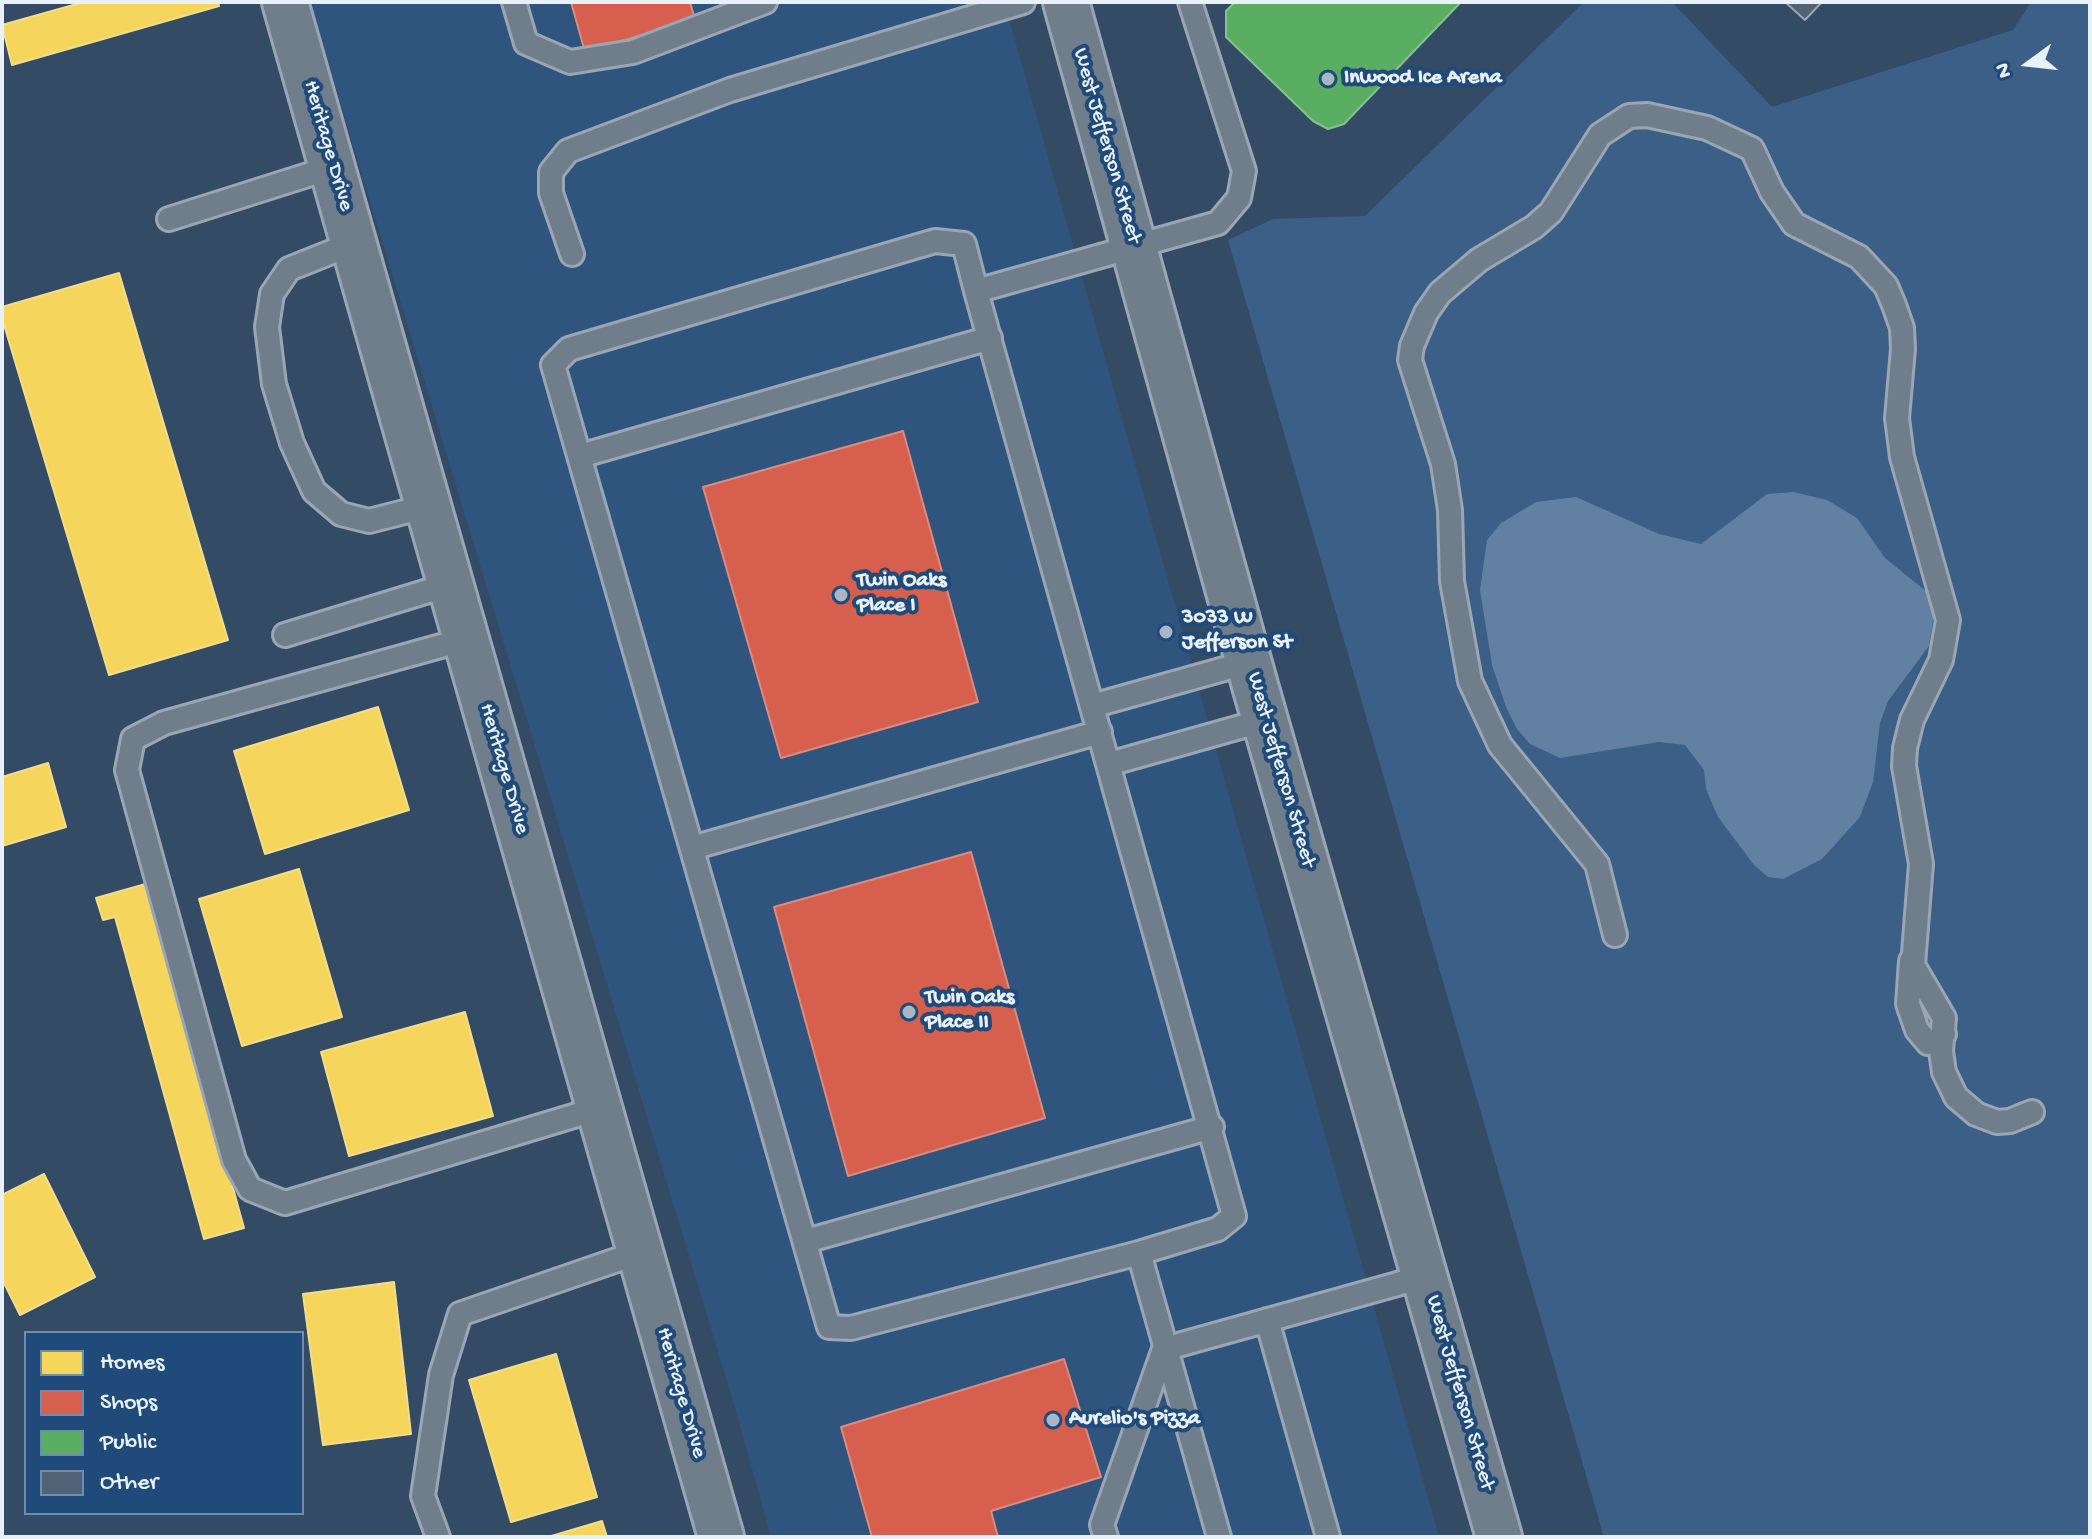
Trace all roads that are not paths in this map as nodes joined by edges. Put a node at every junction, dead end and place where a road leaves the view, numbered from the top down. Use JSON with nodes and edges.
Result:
{"nodes":[{"id":1,"x":285,"y":2,"type":"edge"},
{"id":2,"x":514,"y":2,"type":"edge"},
{"id":3,"x":765,"y":2,"type":"edge"},
{"id":4,"x":1023,"y":2,"type":"edge"},
{"id":5,"x":1066,"y":2,"type":"edge"},
{"id":6,"x":1190,"y":2,"type":"edge"},
{"id":7,"x":731,"y":8,"type":"edge"},
{"id":8,"x":333,"y":167,"type":"junction"},
{"id":9,"x":169,"y":219,"type":"dead end"},
{"id":10,"x":354,"y":243,"type":"junction"},
{"id":11,"x":1134,"y":246,"type":"junction"},
{"id":12,"x":572,"y":254,"type":"dead end"},
{"id":13,"x":976,"y":291,"type":"junction"},
{"id":14,"x":990,"y":338,"type":"junction"},
{"id":15,"x":580,"y":456,"type":"junction"},
{"id":16,"x":428,"y":506,"type":"junction"},
{"id":17,"x":451,"y":584,"type":"junction"},
{"id":18,"x":285,"y":635,"type":"dead end"},
{"id":19,"x":466,"y":639,"type":"junction"},
{"id":20,"x":1249,"y":662,"type":"junction"},
{"id":21,"x":1092,"y":706,"type":"junction"},
{"id":22,"x":1265,"y":720,"type":"junction"},
{"id":23,"x":1100,"y":732,"type":"junction"},
{"id":24,"x":1109,"y":764,"type":"junction"},
{"id":25,"x":692,"y":848,"type":"junction"},
{"id":26,"x":1615,"y":935,"type":"dead end"},
{"id":27,"x":1913,"y":956,"type":"junction"},
{"id":28,"x":1944,"y":1034,"type":"junction"},
{"id":29,"x":600,"y":1108,"type":"junction"},
{"id":30,"x":2032,"y":1112,"type":"dead end"},
{"id":31,"x":1212,"y":1127,"type":"junction"},
{"id":32,"x":806,"y":1241,"type":"junction"},
{"id":33,"x":640,"y":1252,"type":"junction"},
{"id":34,"x":1139,"y":1253,"type":"junction"},
{"id":35,"x":1426,"y":1276,"type":"junction"},
{"id":36,"x":1267,"y":1320,"type":"junction"},
{"id":37,"x":1164,"y":1349,"type":"junction"},
{"id":38,"x":438,"y":1537,"type":"edge"},
{"id":39,"x":721,"y":1537,"type":"edge"},
{"id":40,"x":1106,"y":1537,"type":"edge"},
{"id":41,"x":1219,"y":1537,"type":"edge"},
{"id":42,"x":1328,"y":1537,"type":"edge"},
{"id":43,"x":1499,"y":1537,"type":"edge"}],
"edges":[{"from":1,"to":8,"type":"street","name":"Heritage Drive"},
{"from":2,"to":7,"type":"lane"},
{"from":3,"to":7,"type":"lane"},
{"from":4,"to":12,"type":"lane"},
{"from":5,"to":11,"type":"street","name":"West Jefferson Street"},
{"from":6,"to":11,"type":"lane"},
{"from":8,"to":9,"type":"lane"},
{"from":8,"to":10,"type":"street","name":"Heritage Drive"},
{"from":10,"to":16,"type":"street","name":"Heritage Drive"},
{"from":10,"to":16,"type":"lane"},
{"from":11,"to":13,"type":"lane"},
{"from":11,"to":20,"type":"street","name":"West Jefferson Street"},
{"from":13,"to":14,"type":"lane"},
{"from":13,"to":15,"type":"lane"},
{"from":14,"to":15,"type":"lane"},
{"from":14,"to":21,"type":"lane"},
{"from":15,"to":25,"type":"lane"},
{"from":16,"to":17,"type":"street","name":"Heritage Drive"},
{"from":17,"to":18,"type":"lane"},
{"from":17,"to":19,"type":"street","name":"Heritage Drive"},
{"from":19,"to":29,"type":"street","name":"Heritage Drive"},
{"from":19,"to":29,"type":"lane"},
{"from":20,"to":21,"type":"lane"},
{"from":20,"to":22,"type":"street","name":"West Jefferson Street"},
{"from":21,"to":23,"type":"lane"},
{"from":22,"to":24,"type":"lane"},
{"from":22,"to":35,"type":"street","name":"West Jefferson Street"},
{"from":23,"to":24,"type":"lane"},
{"from":23,"to":25,"type":"lane"},
{"from":24,"to":31,"type":"lane"},
{"from":25,"to":32,"type":"lane"},
{"from":26,"to":27,"type":"lane"},
{"from":27,"to":28,"type":"lane"},
{"from":27,"to":28,"type":"lane"},
{"from":28,"to":30,"type":"lane"},
{"from":29,"to":33,"type":"street","name":"Heritage Drive"},
{"from":31,"to":32,"type":"lane"},
{"from":31,"to":34,"type":"lane"},
{"from":32,"to":34,"type":"lane"},
{"from":33,"to":38,"type":"lane"},
{"from":33,"to":39,"type":"street","name":"Heritage Drive"},
{"from":34,"to":37,"type":"lane"},
{"from":35,"to":36,"type":"lane"},
{"from":35,"to":43,"type":"street","name":"West Jefferson Street"},
{"from":36,"to":37,"type":"lane"},
{"from":36,"to":42,"type":"lane"},
{"from":37,"to":40,"type":"lane"},
{"from":37,"to":41,"type":"lane"}]}
